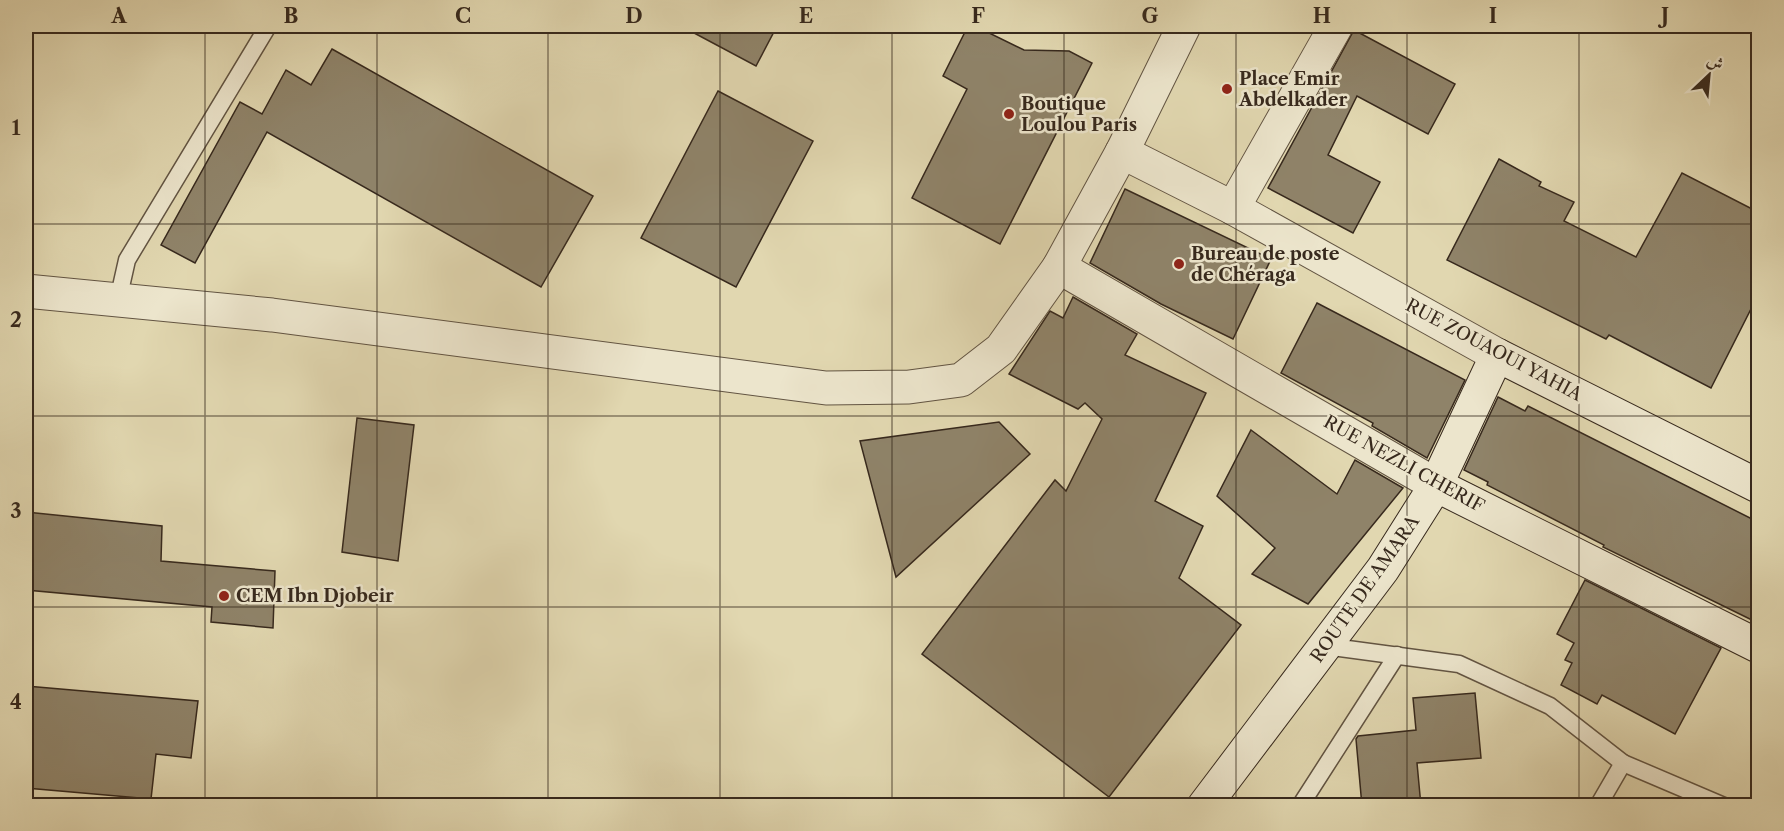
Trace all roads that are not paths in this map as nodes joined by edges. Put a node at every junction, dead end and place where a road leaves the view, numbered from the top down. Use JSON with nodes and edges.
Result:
{"nodes":[{"id":1,"x":268,"y":26,"type":"edge"},
{"id":2,"x":1184,"y":26,"type":"edge"},
{"id":3,"x":1336,"y":26,"type":"edge"},
{"id":4,"x":1122,"y":152,"type":"junction"},
{"id":5,"x":1233,"y":208,"type":"junction"},
{"id":6,"x":1059,"y":267,"type":"junction"},
{"id":7,"x":26,"y":291,"type":"edge"},
{"id":8,"x":118,"y":300,"type":"junction"},
{"id":9,"x":1497,"y":355,"type":"junction"},
{"id":10,"x":1437,"y":485,"type":"junction"},
{"id":11,"x":1758,"y":486,"type":"edge"},
{"id":12,"x":1325,"y":646,"type":"junction"},
{"id":13,"x":1758,"y":646,"type":"edge"},
{"id":14,"x":1397,"y":656,"type":"junction"},
{"id":15,"x":1623,"y":763,"type":"junction"},
{"id":16,"x":1204,"y":806,"type":"edge"},
{"id":17,"x":1300,"y":806,"type":"edge"},
{"id":18,"x":1598,"y":806,"type":"edge"},
{"id":19,"x":1724,"y":806,"type":"edge"}],
"edges":[{"from":1,"to":8,"type":"lane"},
{"from":2,"to":4,"type":"street"},
{"from":3,"to":5,"type":"street"},
{"from":4,"to":5,"type":"street"},
{"from":4,"to":6,"type":"street"},
{"from":5,"to":9,"type":"street","name":"RUE ZOUAOUI YAHIA"},
{"from":6,"to":8,"type":"street"},
{"from":6,"to":10,"type":"street","name":"RUE NEZLI CHERIF"},
{"from":7,"to":8,"type":"street"},
{"from":9,"to":10,"type":"street","name":"ROUTE DE AMARA"},
{"from":9,"to":11,"type":"street","name":"RUE ZOUAOUI YAHIA"},
{"from":10,"to":12,"type":"street","name":"ROUTE DE AMARA"},
{"from":10,"to":13,"type":"street","name":"RUE NEZLI CHERIF"},
{"from":12,"to":14,"type":"lane"},
{"from":12,"to":16,"type":"street","name":"ROUTE DE AMARA"},
{"from":14,"to":15,"type":"lane"},
{"from":14,"to":17,"type":"lane"},
{"from":15,"to":18,"type":"lane"},
{"from":15,"to":19,"type":"lane"}]}
